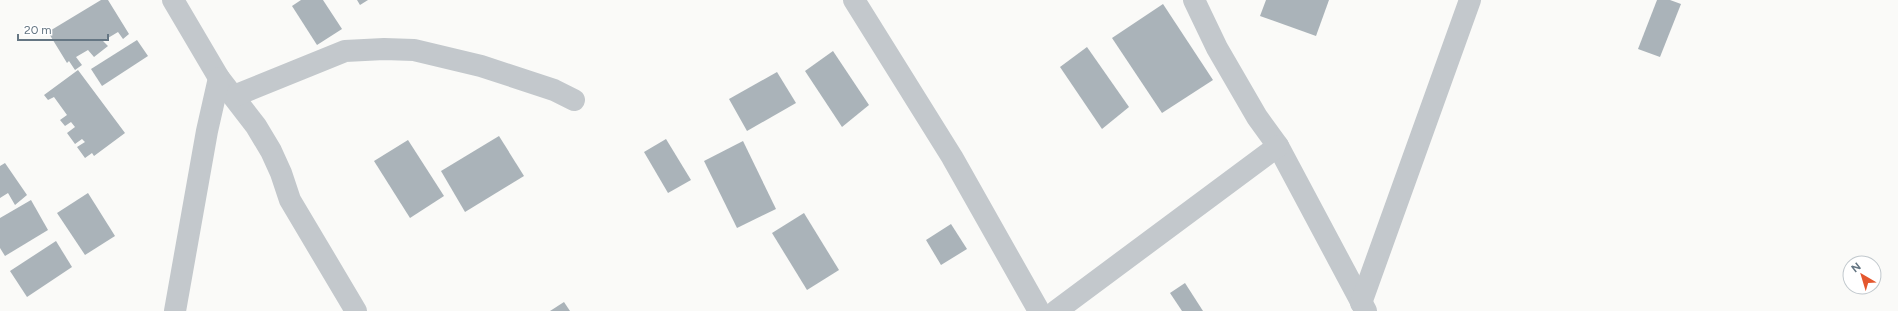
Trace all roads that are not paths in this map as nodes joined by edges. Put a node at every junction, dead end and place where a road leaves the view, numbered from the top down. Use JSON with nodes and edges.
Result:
{"nodes":[{"id":1,"x":173,"y":0,"type":"edge"},
{"id":2,"x":854,"y":0,"type":"edge"},
{"id":3,"x":1194,"y":0,"type":"edge"},
{"id":4,"x":1470,"y":0,"type":"edge"},
{"id":5,"x":219,"y":78,"type":"junction"},
{"id":6,"x":234,"y":96,"type":"junction"},
{"id":7,"x":574,"y":100,"type":"dead end"},
{"id":8,"x":1278,"y":146,"type":"junction"},
{"id":9,"x":1363,"y":307,"type":"edge"},
{"id":10,"x":175,"y":311,"type":"edge"},
{"id":11,"x":356,"y":311,"type":"edge"},
{"id":12,"x":1039,"y":311,"type":"edge"},
{"id":13,"x":1056,"y":311,"type":"edge"}],
"edges":[{"from":1,"to":5,"type":"street"},
{"from":2,"to":12,"type":"street"},
{"from":3,"to":8,"type":"street"},
{"from":4,"to":9,"type":"street"},
{"from":5,"to":6,"type":"street"},
{"from":5,"to":10,"type":"street"},
{"from":6,"to":7,"type":"street"},
{"from":6,"to":11,"type":"street"},
{"from":8,"to":9,"type":"street"},
{"from":8,"to":13,"type":"street"}]}
